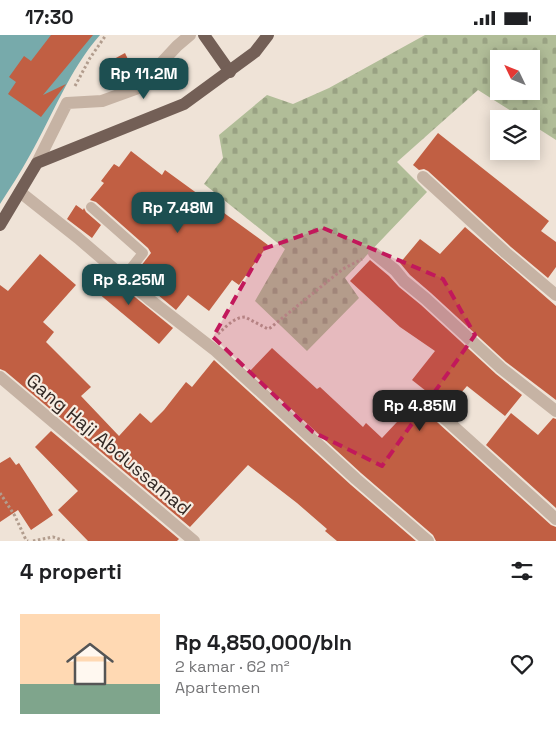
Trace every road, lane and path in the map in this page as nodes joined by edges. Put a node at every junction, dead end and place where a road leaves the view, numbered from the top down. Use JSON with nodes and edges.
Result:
{"nodes":[{"id":1,"x":106,"y":35,"type":"edge"},
{"id":2,"x":190,"y":35,"type":"edge"},
{"id":3,"x":204,"y":35,"type":"edge"},
{"id":4,"x":268,"y":35,"type":"edge"},
{"id":5,"x":230,"y":72,"type":"junction"},
{"id":6,"x":67,"y":103,"type":"junction"},
{"id":7,"x":37,"y":163,"type":"junction"},
{"id":8,"x":423,"y":177,"type":"dead end"},
{"id":9,"x":20,"y":192,"type":"junction"},
{"id":10,"x":91,"y":207,"type":"dead end"},
{"id":11,"x":0,"y":225,"type":"edge"},
{"id":12,"x":374,"y":253,"type":"joint"},
{"id":13,"x":124,"y":277,"type":"junction"},
{"id":14,"x":556,"y":295,"type":"edge"},
{"id":15,"x":206,"y":344,"type":"junction"},
{"id":16,"x":0,"y":377,"type":"edge"},
{"id":17,"x":432,"y":407,"type":"dead end"},
{"id":18,"x":556,"y":411,"type":"edge"},
{"id":19,"x":0,"y":493,"type":"edge"},
{"id":20,"x":556,"y":519,"type":"edge"},
{"id":21,"x":28,"y":541,"type":"edge"},
{"id":22,"x":33,"y":541,"type":"edge"},
{"id":23,"x":64,"y":541,"type":"edge"},
{"id":24,"x":194,"y":541,"type":"edge"},
{"id":25,"x":428,"y":541,"type":"edge"}],
"edges":[{"from":1,"to":6,"type":"path"},
{"from":2,"to":6,"type":"street"},
{"from":3,"to":5,"type":"main road"},
{"from":4,"to":5,"type":"main road"},
{"from":5,"to":7,"type":"main road"},
{"from":6,"to":7,"type":"street"},
{"from":7,"to":9,"type":"main road"},
{"from":8,"to":14,"type":"street"},
{"from":9,"to":11,"type":"main road"},
{"from":9,"to":13,"type":"street"},
{"from":10,"to":13,"type":"lane"},
{"from":12,"to":15,"type":"path"},
{"from":12,"to":18,"type":"street"},
{"from":13,"to":15,"type":"street"},
{"from":15,"to":25,"type":"street"},
{"from":16,"to":24,"type":"street","name":"Gang Haji Abdussamad"},
{"from":17,"to":20,"type":"street"},
{"from":19,"to":21,"type":"path"},
{"from":22,"to":23,"type":"path"}]}
